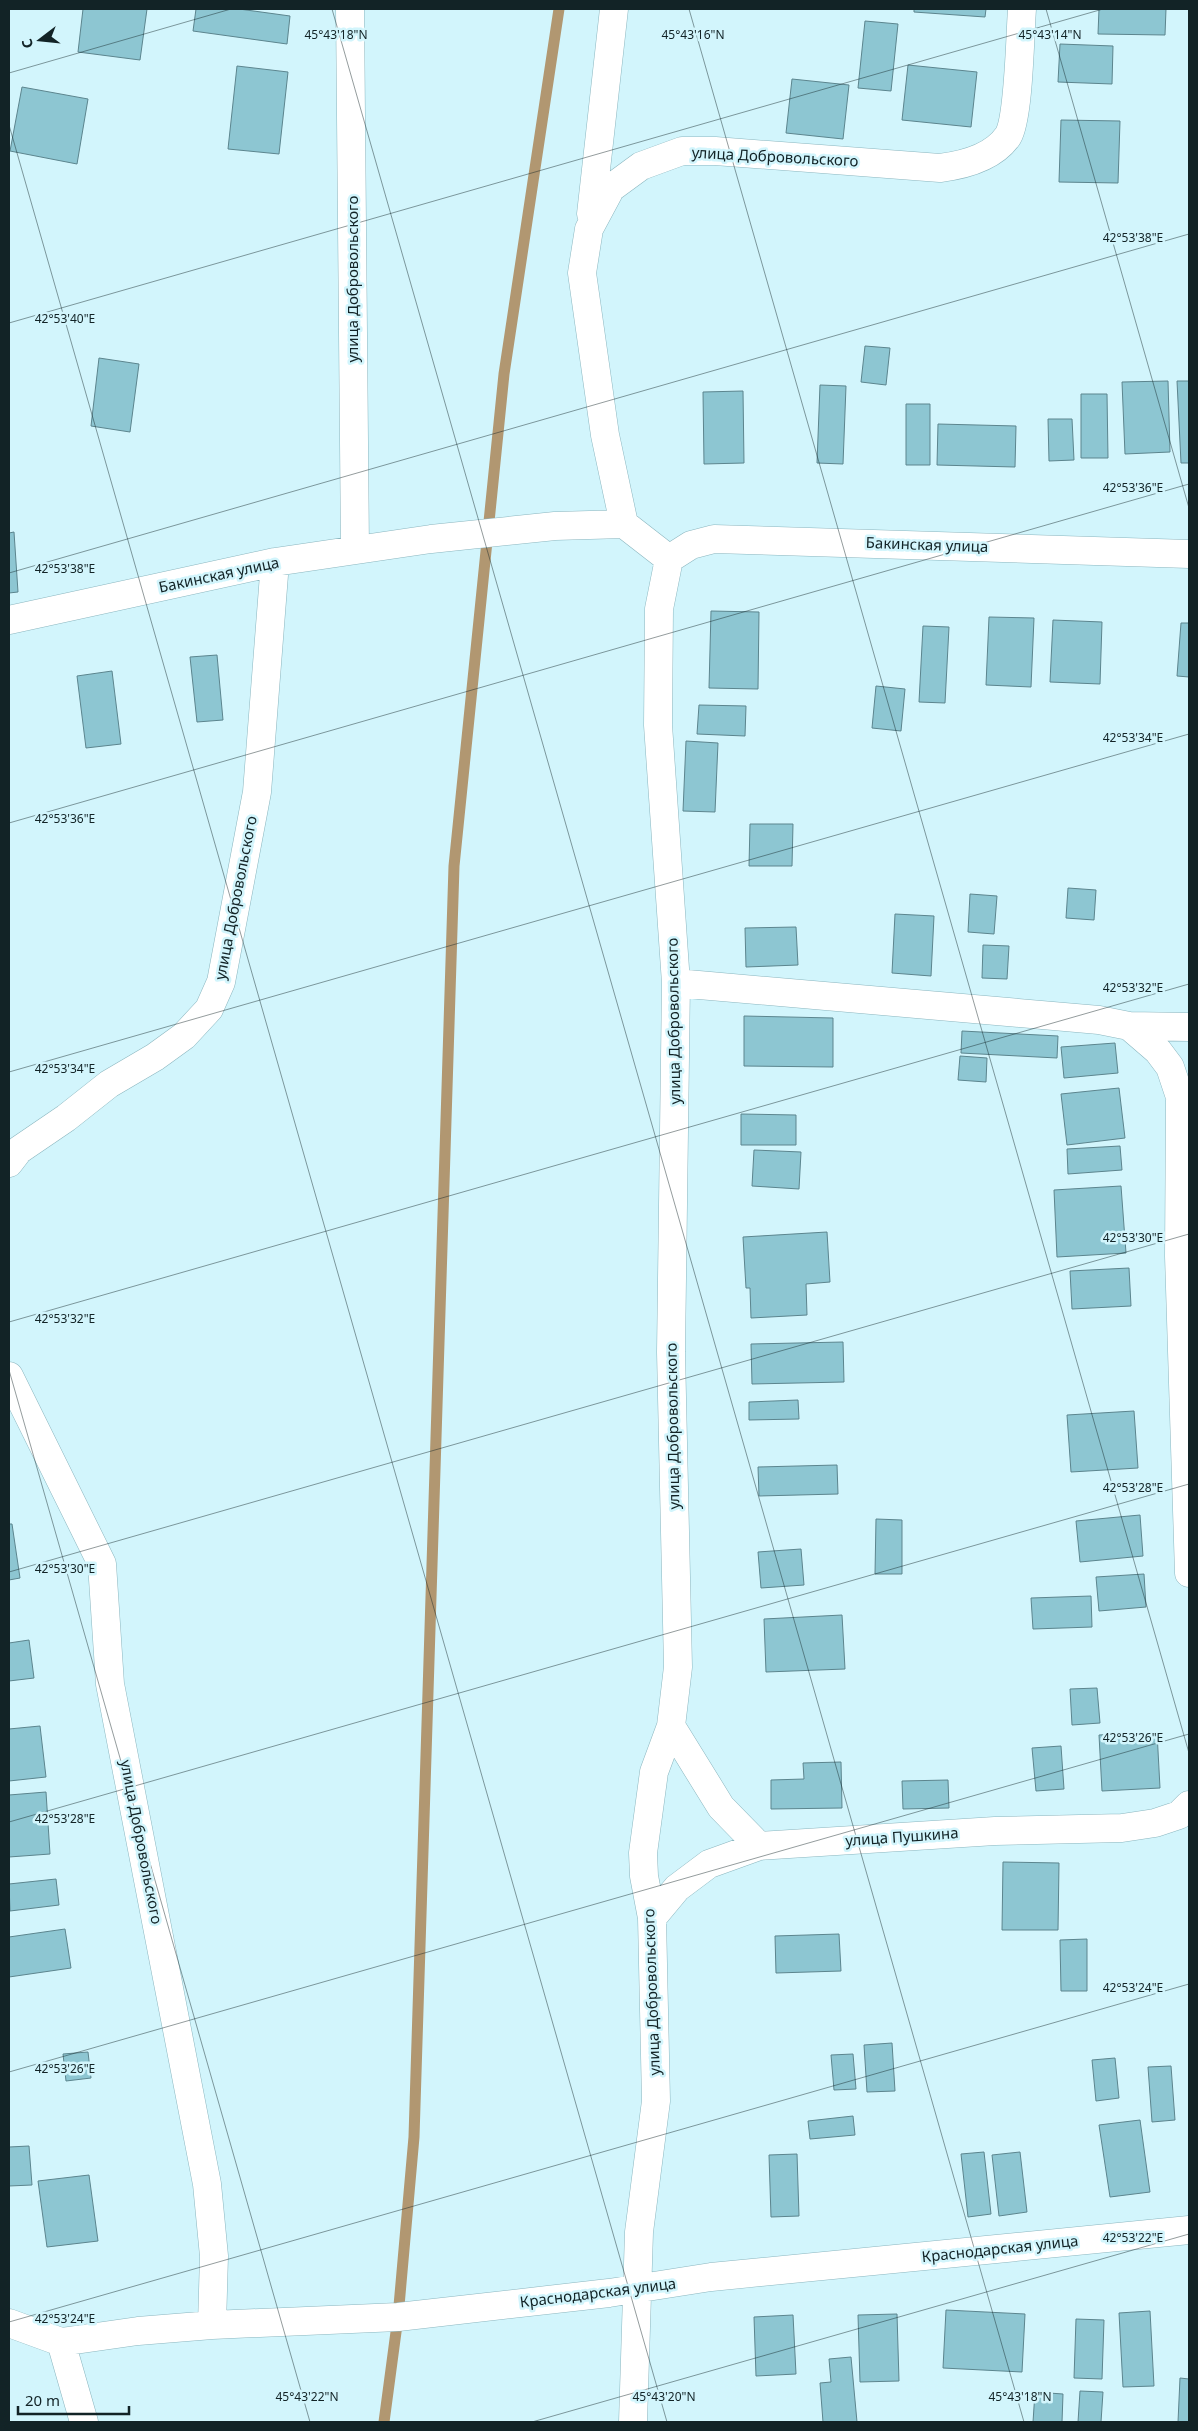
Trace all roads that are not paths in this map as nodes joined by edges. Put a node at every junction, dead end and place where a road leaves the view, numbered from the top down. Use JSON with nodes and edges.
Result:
{"nodes":[{"id":1,"x":350,"y":9,"type":"edge"},
{"id":2,"x":614,"y":9,"type":"edge"},
{"id":3,"x":1022,"y":9,"type":"edge"},
{"id":4,"x":589,"y":229,"type":"junction"},
{"id":5,"x":624,"y":524,"type":"junction"},
{"id":6,"x":355,"y":550,"type":"junction"},
{"id":7,"x":1189,"y":554,"type":"edge"},
{"id":8,"x":669,"y":559,"type":"junction"},
{"id":9,"x":276,"y":562,"type":"junction"},
{"id":10,"x":9,"y":620,"type":"edge"},
{"id":11,"x":676,"y":983,"type":"junction"},
{"id":12,"x":1128,"y":1026,"type":"junction"},
{"id":13,"x":1189,"y":1027,"type":"edge"},
{"id":14,"x":9,"y":1163,"type":"edge"},
{"id":15,"x":9,"y":1376,"type":"edge"},
{"id":16,"x":1189,"y":1573,"type":"edge"},
{"id":17,"x":671,"y":1726,"type":"junction"},
{"id":18,"x":1189,"y":1805,"type":"edge"},
{"id":19,"x":759,"y":1846,"type":"junction"},
{"id":20,"x":652,"y":1918,"type":"junction"},
{"id":21,"x":1189,"y":2230,"type":"edge"},
{"id":22,"x":638,"y":2290,"type":"junction"},
{"id":23,"x":9,"y":2323,"type":"edge"},
{"id":24,"x":212,"y":2325,"type":"junction"},
{"id":25,"x":61,"y":2342,"type":"junction"},
{"id":26,"x":84,"y":2422,"type":"edge"},
{"id":27,"x":633,"y":2422,"type":"edge"}],
"edges":[{"from":1,"to":6,"type":"street","name":"улица Добровольского"},
{"from":2,"to":4,"type":"street"},
{"from":3,"to":4,"type":"street","name":"улица Добровольского"},
{"from":4,"to":5,"type":"street","name":"улица Добровольского"},
{"from":5,"to":6,"type":"street","name":"Бакинская улица"},
{"from":5,"to":8,"type":"street"},
{"from":6,"to":9,"type":"street","name":"Бакинская улица"},
{"from":7,"to":8,"type":"street","name":"Бакинская улица"},
{"from":8,"to":11,"type":"street","name":"улица Добровольского"},
{"from":9,"to":10,"type":"street","name":"Бакинская улица"},
{"from":9,"to":14,"type":"street","name":"улица Добровольского"},
{"from":11,"to":12,"type":"street"},
{"from":11,"to":17,"type":"street","name":"улица Добровольского"},
{"from":12,"to":13,"type":"street"},
{"from":12,"to":16,"type":"street"},
{"from":15,"to":24,"type":"street","name":"улица Добровольского"},
{"from":17,"to":19,"type":"street"},
{"from":17,"to":20,"type":"street","name":"улица Добровольского"},
{"from":18,"to":19,"type":"street","name":"улица Пушкина"},
{"from":19,"to":20,"type":"street","name":"улица Пушкина"},
{"from":20,"to":22,"type":"street","name":"улица Добровольского"},
{"from":21,"to":22,"type":"street","name":"Краснодарская улица"},
{"from":22,"to":24,"type":"street","name":"Краснодарская улица"},
{"from":22,"to":27,"type":"street"},
{"from":23,"to":25,"type":"street","name":"Краснодарская улица"},
{"from":24,"to":25,"type":"street","name":"Краснодарская улица"},
{"from":25,"to":26,"type":"street"}]}
